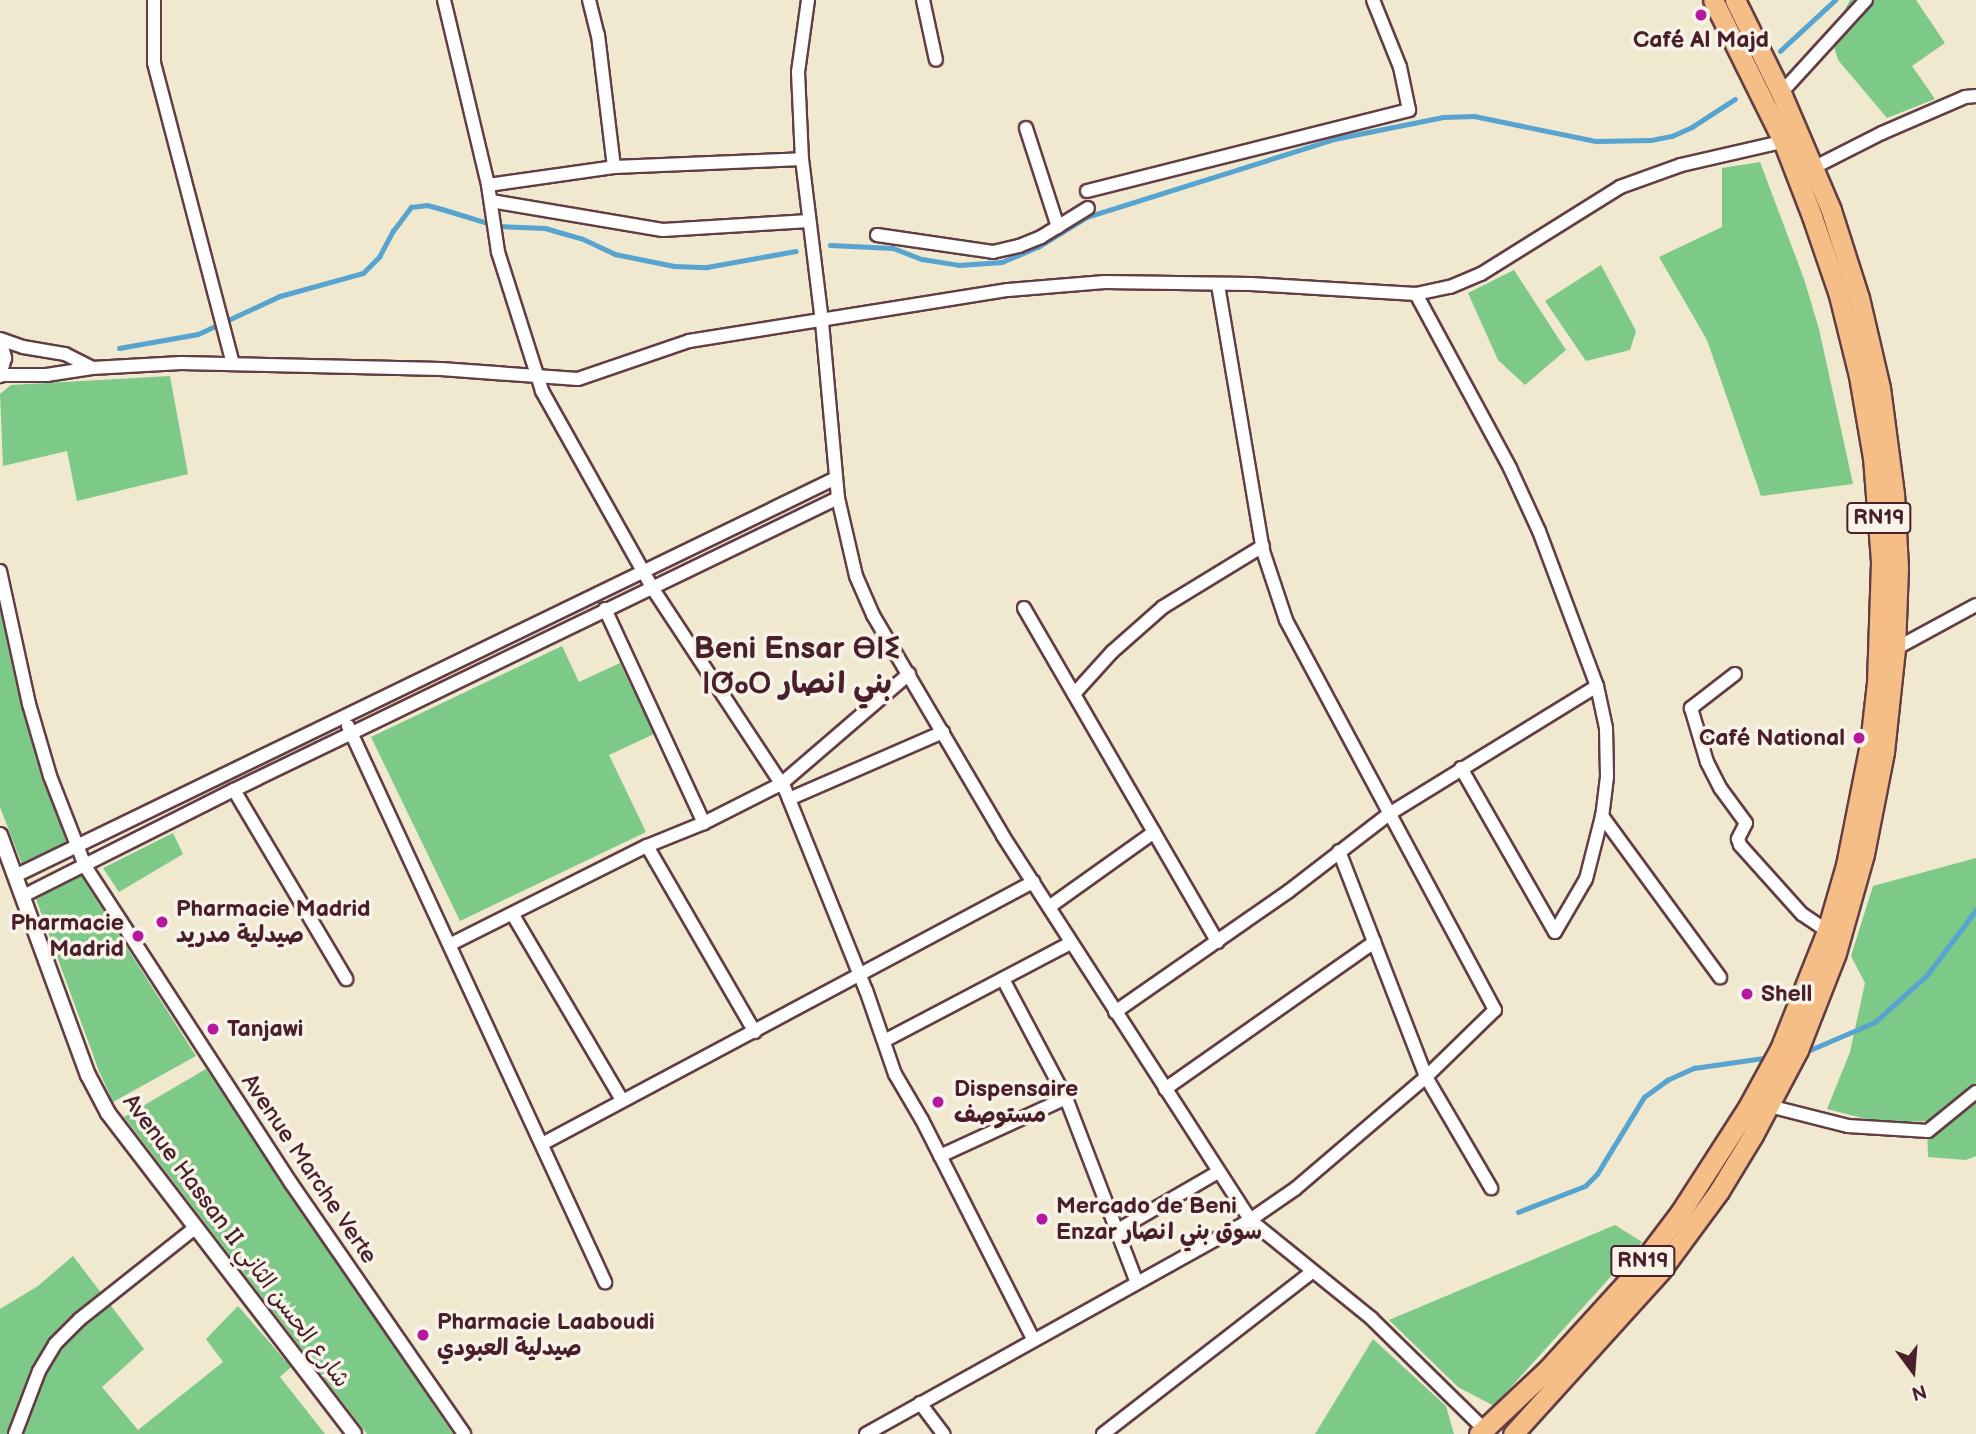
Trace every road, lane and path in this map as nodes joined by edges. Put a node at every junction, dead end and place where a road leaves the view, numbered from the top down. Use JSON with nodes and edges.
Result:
{"nodes":[{"id":1,"x":154,"y":0,"type":"edge"},
{"id":2,"x":444,"y":0,"type":"edge"},
{"id":3,"x":589,"y":0,"type":"edge"},
{"id":4,"x":807,"y":0,"type":"edge"},
{"id":5,"x":923,"y":0,"type":"edge"},
{"id":6,"x":1373,"y":0,"type":"edge"},
{"id":7,"x":1713,"y":0,"type":"edge"},
{"id":8,"x":1735,"y":0,"type":"edge"},
{"id":9,"x":1866,"y":0,"type":"edge"},
{"id":10,"x":936,"y":60,"type":"dead end"},
{"id":11,"x":1781,"y":93,"type":"junction"},
{"id":12,"x":1976,"y":96,"type":"edge"},
{"id":13,"x":1026,"y":128,"type":"dead end"},
{"id":14,"x":1792,"y":139,"type":"junction"},
{"id":15,"x":802,"y":159,"type":"junction"},
{"id":16,"x":614,"y":167,"type":"junction"},
{"id":17,"x":1814,"y":167,"type":"junction"},
{"id":18,"x":1796,"y":177,"type":"junction"},
{"id":19,"x":488,"y":185,"type":"junction"},
{"id":20,"x":1087,"y":191,"type":"dead end"},
{"id":21,"x":491,"y":205,"type":"junction"},
{"id":22,"x":1088,"y":208,"type":"dead end"},
{"id":23,"x":809,"y":221,"type":"junction"},
{"id":24,"x":1058,"y":227,"type":"junction"},
{"id":25,"x":877,"y":235,"type":"dead end"},
{"id":26,"x":1218,"y":286,"type":"junction"},
{"id":27,"x":1416,"y":295,"type":"junction"},
{"id":28,"x":822,"y":322,"type":"junction"},
{"id":29,"x":0,"y":340,"type":"edge"},
{"id":30,"x":233,"y":364,"type":"junction"},
{"id":31,"x":92,"y":368,"type":"junction"},
{"id":32,"x":0,"y":375,"type":"edge"},
{"id":33,"x":537,"y":376,"type":"junction"},
{"id":34,"x":836,"y":478,"type":"junction"},
{"id":35,"x":838,"y":498,"type":"junction"},
{"id":36,"x":1263,"y":546,"type":"junction"},
{"id":37,"x":0,"y":571,"type":"edge"},
{"id":38,"x":644,"y":572,"type":"junction"},
{"id":39,"x":653,"y":589,"type":"junction"},
{"id":40,"x":1976,"y":605,"type":"edge"},
{"id":41,"x":605,"y":608,"type":"junction"},
{"id":42,"x":1024,"y":608,"type":"dead end"},
{"id":43,"x":1895,"y":649,"type":"junction"},
{"id":44,"x":909,"y":674,"type":"junction"},
{"id":45,"x":1735,"y":674,"type":"dead end"},
{"id":46,"x":1597,"y":686,"type":"junction"},
{"id":47,"x":1074,"y":694,"type":"junction"},
{"id":48,"x":344,"y":718,"type":"junction"},
{"id":49,"x":943,"y":732,"type":"junction"},
{"id":50,"x":351,"y":733,"type":"junction"},
{"id":51,"x":1461,"y":768,"type":"junction"},
{"id":52,"x":781,"y":784,"type":"junction"},
{"id":53,"x":234,"y":790,"type":"junction"},
{"id":54,"x":789,"y":799,"type":"junction"},
{"id":55,"x":1389,"y":814,"type":"junction"},
{"id":56,"x":1602,"y":816,"type":"junction"},
{"id":57,"x":704,"y":823,"type":"junction"},
{"id":58,"x":1154,"y":832,"type":"junction"},
{"id":59,"x":0,"y":835,"type":"edge"},
{"id":60,"x":647,"y":846,"type":"junction"},
{"id":61,"x":76,"y":848,"type":"junction"},
{"id":62,"x":1339,"y":851,"type":"junction"},
{"id":63,"x":85,"y":866,"type":"junction"},
{"id":64,"x":15,"y":876,"type":"junction"},
{"id":65,"x":1033,"y":882,"type":"junction"},
{"id":66,"x":23,"y":896,"type":"junction"},
{"id":67,"x":1049,"y":907,"type":"junction"},
{"id":68,"x":513,"y":915,"type":"junction"},
{"id":69,"x":1826,"y":931,"type":"junction"},
{"id":70,"x":1218,"y":942,"type":"junction"},
{"id":71,"x":1374,"y":942,"type":"junction"},
{"id":72,"x":1072,"y":943,"type":"junction"},
{"id":73,"x":451,"y":944,"type":"junction"},
{"id":74,"x":860,"y":976,"type":"junction"},
{"id":75,"x":1720,"y":976,"type":"dead end"},
{"id":76,"x":346,"y":979,"type":"dead end"},
{"id":77,"x":1003,"y":979,"type":"junction"},
{"id":78,"x":1115,"y":1012,"type":"junction"},
{"id":79,"x":755,"y":1032,"type":"junction"},
{"id":80,"x":884,"y":1041,"type":"junction"},
{"id":81,"x":1426,"y":1077,"type":"junction"},
{"id":82,"x":1774,"y":1078,"type":"junction"},
{"id":83,"x":1165,"y":1089,"type":"junction"},
{"id":84,"x":1976,"y":1092,"type":"edge"},
{"id":85,"x":1066,"y":1098,"type":"junction"},
{"id":86,"x":622,"y":1100,"type":"junction"},
{"id":87,"x":1769,"y":1106,"type":"junction"},
{"id":88,"x":542,"y":1144,"type":"junction"},
{"id":89,"x":940,"y":1156,"type":"junction"},
{"id":90,"x":1095,"y":1172,"type":"junction"},
{"id":91,"x":1218,"y":1172,"type":"junction"},
{"id":92,"x":1083,"y":1179,"type":"dead end"},
{"id":93,"x":1491,"y":1188,"type":"dead end"},
{"id":94,"x":1250,"y":1220,"type":"junction"},
{"id":95,"x":195,"y":1228,"type":"junction"},
{"id":96,"x":1118,"y":1230,"type":"junction"},
{"id":97,"x":1312,"y":1272,"type":"junction"},
{"id":98,"x":605,"y":1282,"type":"dead end"},
{"id":99,"x":1137,"y":1283,"type":"junction"},
{"id":100,"x":1033,"y":1339,"type":"junction"},
{"id":101,"x":920,"y":1403,"type":"junction"},
{"id":102,"x":1489,"y":1430,"type":"edge"},
{"id":103,"x":15,"y":1434,"type":"edge"},
{"id":104,"x":354,"y":1434,"type":"edge"},
{"id":105,"x":464,"y":1434,"type":"edge"},
{"id":106,"x":866,"y":1434,"type":"edge"},
{"id":107,"x":943,"y":1434,"type":"edge"},
{"id":108,"x":1103,"y":1434,"type":"edge"},
{"id":109,"x":1513,"y":1434,"type":"edge"}],
"edges":[{"from":1,"to":30,"type":"street"},
{"from":2,"to":19,"type":"street"},
{"from":3,"to":16,"type":"street"},
{"from":4,"to":15,"type":"street"},
{"from":5,"to":10,"type":"street"},
{"from":6,"to":20,"type":"street"},
{"from":7,"to":14,"type":"highway","number":"RN19"},
{"from":8,"to":11,"type":"highway","number":"RN19"},
{"from":9,"to":11,"type":"street"},
{"from":11,"to":14,"type":"highway","number":"RN19"},
{"from":12,"to":17,"type":"street"},
{"from":13,"to":24,"type":"street"},
{"from":14,"to":17,"type":"highway","number":"RN19"},
{"from":14,"to":18,"type":"highway","number":"RN19"},
{"from":14,"to":27,"type":"street"},
{"from":15,"to":16,"type":"street"},
{"from":15,"to":23,"type":"street"},
{"from":16,"to":19,"type":"street"},
{"from":17,"to":18,"type":"street"},
{"from":17,"to":43,"type":"highway","number":"RN19"},
{"from":18,"to":69,"type":"highway","number":"RN19"},
{"from":19,"to":21,"type":"street"},
{"from":21,"to":23,"type":"street"},
{"from":21,"to":33,"type":"street"},
{"from":22,"to":24,"type":"street"},
{"from":23,"to":28,"type":"street"},
{"from":24,"to":25,"type":"street"},
{"from":26,"to":27,"type":"street"},
{"from":26,"to":28,"type":"street"},
{"from":26,"to":36,"type":"street"},
{"from":27,"to":46,"type":"street"},
{"from":28,"to":33,"type":"street"},
{"from":28,"to":34,"type":"street"},
{"from":29,"to":31,"type":"street"},
{"from":29,"to":32,"type":"street"},
{"from":30,"to":31,"type":"street"},
{"from":30,"to":33,"type":"street"},
{"from":31,"to":32,"type":"street"},
{"from":33,"to":38,"type":"street"},
{"from":34,"to":35,"type":"street"},
{"from":34,"to":38,"type":"street"},
{"from":35,"to":39,"type":"street"},
{"from":35,"to":44,"type":"street"},
{"from":36,"to":47,"type":"street"},
{"from":36,"to":55,"type":"street"},
{"from":37,"to":61,"type":"street","name":"Avenue Marche Verte"},
{"from":38,"to":39,"type":"street"},
{"from":38,"to":48,"type":"street"},
{"from":39,"to":41,"type":"street"},
{"from":39,"to":52,"type":"street"},
{"from":40,"to":43,"type":"street"},
{"from":41,"to":50,"type":"street"},
{"from":41,"to":57,"type":"street"},
{"from":42,"to":47,"type":"street"},
{"from":43,"to":82,"type":"highway","number":"RN19"},
{"from":44,"to":49,"type":"street"},
{"from":44,"to":52,"type":"street"},
{"from":45,"to":69,"type":"street"},
{"from":46,"to":51,"type":"street"},
{"from":46,"to":56,"type":"street"},
{"from":47,"to":58,"type":"street"},
{"from":48,"to":50,"type":"street"},
{"from":48,"to":61,"type":"street"},
{"from":49,"to":54,"type":"street"},
{"from":49,"to":65,"type":"street"},
{"from":50,"to":53,"type":"street"},
{"from":50,"to":73,"type":"street"},
{"from":51,"to":55,"type":"street"},
{"from":51,"to":56,"type":"street"},
{"from":52,"to":54,"type":"street"},
{"from":52,"to":57,"type":"street"},
{"from":53,"to":63,"type":"street"},
{"from":53,"to":76,"type":"street"},
{"from":54,"to":74,"type":"street"},
{"from":55,"to":62,"type":"street"},
{"from":55,"to":81,"type":"street"},
{"from":56,"to":75,"type":"street"},
{"from":57,"to":60,"type":"street"},
{"from":58,"to":67,"type":"street"},
{"from":58,"to":70,"type":"street"},
{"from":59,"to":64,"type":"street","name":"Avenue Hassan II شارع الحسن الثاني"},
{"from":60,"to":68,"type":"street"},
{"from":60,"to":79,"type":"street"},
{"from":61,"to":63,"type":"street","name":"Avenue Marche Verte"},
{"from":61,"to":64,"type":"street"},
{"from":62,"to":70,"type":"street"},
{"from":62,"to":71,"type":"street"},
{"from":63,"to":66,"type":"street"},
{"from":63,"to":105,"type":"street","name":"Avenue Marche Verte"},
{"from":64,"to":66,"type":"street","name":"Avenue Hassan II شارع الحسن الثاني"},
{"from":65,"to":67,"type":"street"},
{"from":65,"to":74,"type":"street"},
{"from":66,"to":95,"type":"street","name":"Avenue Hassan II شارع الحسن الثاني"},
{"from":67,"to":72,"type":"street"},
{"from":68,"to":73,"type":"street"},
{"from":68,"to":86,"type":"street"},
{"from":69,"to":82,"type":"highway","number":"RN19"},
{"from":70,"to":78,"type":"street"},
{"from":71,"to":81,"type":"street"},
{"from":71,"to":83,"type":"street"},
{"from":72,"to":77,"type":"street"},
{"from":72,"to":78,"type":"street"},
{"from":73,"to":88,"type":"street"},
{"from":74,"to":79,"type":"street"},
{"from":74,"to":80,"type":"street"},
{"from":77,"to":80,"type":"street"},
{"from":77,"to":85,"type":"street"},
{"from":78,"to":83,"type":"street"},
{"from":79,"to":86,"type":"street"},
{"from":80,"to":89,"type":"street"},
{"from":81,"to":93,"type":"street"},
{"from":81,"to":94,"type":"street"},
{"from":82,"to":87,"type":"highway","number":"RN19"},
{"from":82,"to":102,"type":"highway","number":"RN19"},
{"from":83,"to":91,"type":"street"},
{"from":84,"to":87,"type":"street"},
{"from":85,"to":89,"type":"street"},
{"from":85,"to":90,"type":"street"},
{"from":86,"to":88,"type":"street"},
{"from":87,"to":109,"type":"highway","number":"RN19"},
{"from":88,"to":98,"type":"street"},
{"from":89,"to":100,"type":"street"},
{"from":90,"to":92,"type":"street"},
{"from":90,"to":96,"type":"street"},
{"from":91,"to":94,"type":"street"},
{"from":91,"to":96,"type":"street"},
{"from":94,"to":97,"type":"street"},
{"from":94,"to":99,"type":"street"},
{"from":95,"to":103,"type":"street"},
{"from":95,"to":104,"type":"street","name":"Avenue Hassan II شارع الحسن الثاني"},
{"from":96,"to":99,"type":"street"},
{"from":97,"to":102,"type":"street"},
{"from":97,"to":108,"type":"street"},
{"from":99,"to":100,"type":"street"},
{"from":100,"to":101,"type":"street"},
{"from":101,"to":106,"type":"street"},
{"from":101,"to":107,"type":"street"}]}
